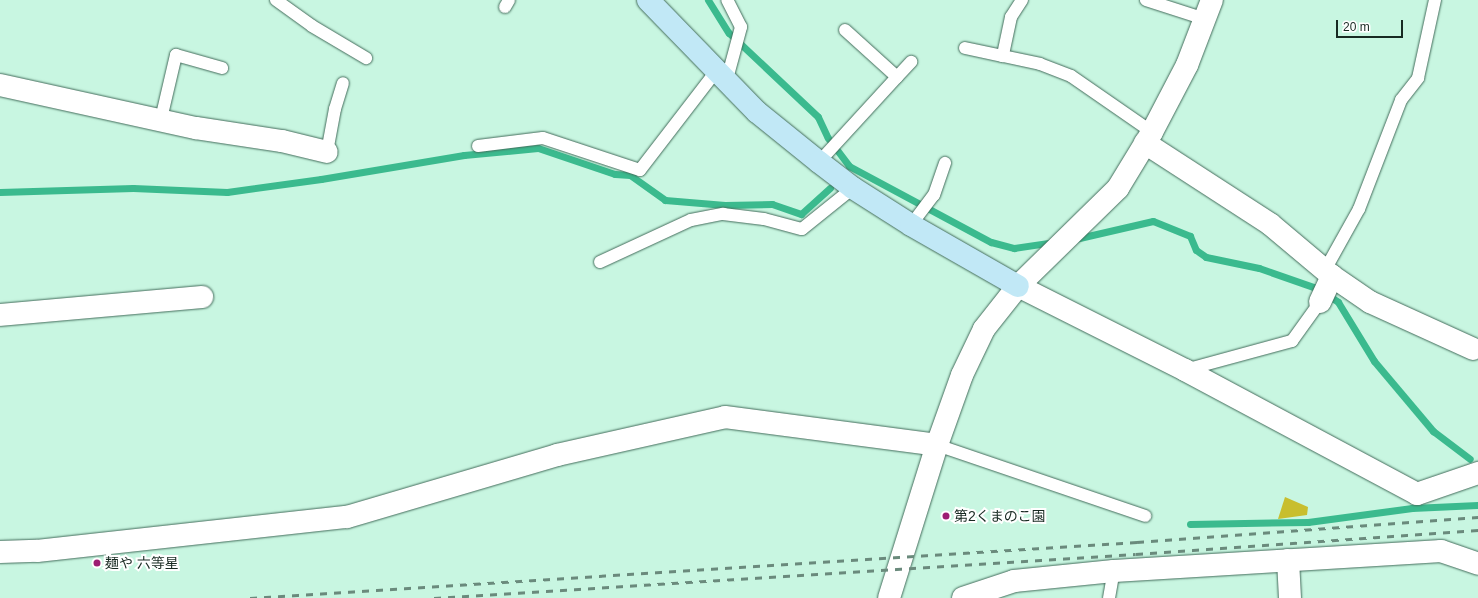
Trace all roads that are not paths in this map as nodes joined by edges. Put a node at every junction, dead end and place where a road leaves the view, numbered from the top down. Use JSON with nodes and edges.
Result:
{"nodes":[{"id":1,"x":276,"y":0,"type":"edge"},
{"id":2,"x":648,"y":0,"type":"edge"},
{"id":3,"x":727,"y":0,"type":"edge"},
{"id":4,"x":1022,"y":0,"type":"edge"},
{"id":5,"x":1146,"y":0,"type":"edge"},
{"id":6,"x":1435,"y":0,"type":"edge"},
{"id":7,"x":1208,"y":10,"type":"edge"},
{"id":8,"x":845,"y":30,"type":"dead end"},
{"id":9,"x":965,"y":48,"type":"dead end"},
{"id":10,"x":1003,"y":56,"type":"junction"},
{"id":11,"x":366,"y":58,"type":"dead end"},
{"id":12,"x":911,"y":62,"type":"dead end"},
{"id":13,"x":222,"y":68,"type":"dead end"},
{"id":14,"x":722,"y":75,"type":"junction"},
{"id":15,"x":897,"y":77,"type":"junction"},
{"id":16,"x":342,"y":83,"type":"dead end"},
{"id":17,"x":0,"y":85,"type":"edge"},
{"id":18,"x":161,"y":120,"type":"junction"},
{"id":19,"x":1148,"y":137,"type":"junction"},
{"id":20,"x":478,"y":146,"type":"dead end"},
{"id":21,"x":327,"y":152,"type":"joint"},
{"id":22,"x":822,"y":157,"type":"junction"},
{"id":23,"x":945,"y":163,"type":"dead end"},
{"id":24,"x":853,"y":188,"type":"junction"},
{"id":25,"x":916,"y":220,"type":"junction"},
{"id":26,"x":600,"y":262,"type":"dead end"},
{"id":27,"x":1326,"y":284,"type":"junction"},
{"id":28,"x":1018,"y":286,"type":"junction"},
{"id":29,"x":202,"y":297,"type":"dead end"},
{"id":30,"x":0,"y":315,"type":"edge"},
{"id":31,"x":1472,"y":349,"type":"dead end"},
{"id":32,"x":1185,"y":370,"type":"junction"},
{"id":33,"x":937,"y":445,"type":"junction"},
{"id":34,"x":1478,"y":473,"type":"edge"},
{"id":35,"x":1145,"y":516,"type":"dead end"},
{"id":36,"x":0,"y":552,"type":"edge"},
{"id":37,"x":1288,"y":560,"type":"junction"},
{"id":38,"x":1478,"y":564,"type":"edge"},
{"id":39,"x":1114,"y":571,"type":"junction"},
{"id":40,"x":889,"y":598,"type":"edge"},
{"id":41,"x":963,"y":598,"type":"edge"},
{"id":42,"x":1109,"y":598,"type":"edge"},
{"id":43,"x":1290,"y":598,"type":"edge"}],
"edges":[{"from":1,"to":11,"type":"lane"},
{"from":2,"to":14,"type":"street"},
{"from":3,"to":14,"type":"lane"},
{"from":4,"to":10,"type":"lane"},
{"from":5,"to":7,"type":"lane"},
{"from":6,"to":27,"type":"lane"},
{"from":7,"to":19,"type":"street"},
{"from":8,"to":15,"type":"lane"},
{"from":9,"to":10,"type":"lane"},
{"from":10,"to":19,"type":"lane"},
{"from":12,"to":15,"type":"lane"},
{"from":13,"to":18,"type":"lane"},
{"from":14,"to":20,"type":"lane"},
{"from":14,"to":22,"type":"street"},
{"from":15,"to":22,"type":"lane"},
{"from":16,"to":21,"type":"lane"},
{"from":17,"to":18,"type":"street"},
{"from":18,"to":21,"type":"street"},
{"from":19,"to":27,"type":"street"},
{"from":19,"to":28,"type":"street"},
{"from":22,"to":24,"type":"street"},
{"from":23,"to":25,"type":"lane"},
{"from":24,"to":25,"type":"street"},
{"from":24,"to":26,"type":"lane"},
{"from":25,"to":28,"type":"street"},
{"from":27,"to":31,"type":"street"},
{"from":27,"to":32,"type":"lane"},
{"from":28,"to":32,"type":"street"},
{"from":28,"to":33,"type":"street"},
{"from":29,"to":30,"type":"street"},
{"from":32,"to":34,"type":"street"},
{"from":33,"to":35,"type":"lane"},
{"from":33,"to":36,"type":"street"},
{"from":33,"to":40,"type":"street"},
{"from":37,"to":38,"type":"street"},
{"from":37,"to":39,"type":"street"},
{"from":37,"to":43,"type":"street"},
{"from":39,"to":41,"type":"street"},
{"from":39,"to":42,"type":"lane"}]}
